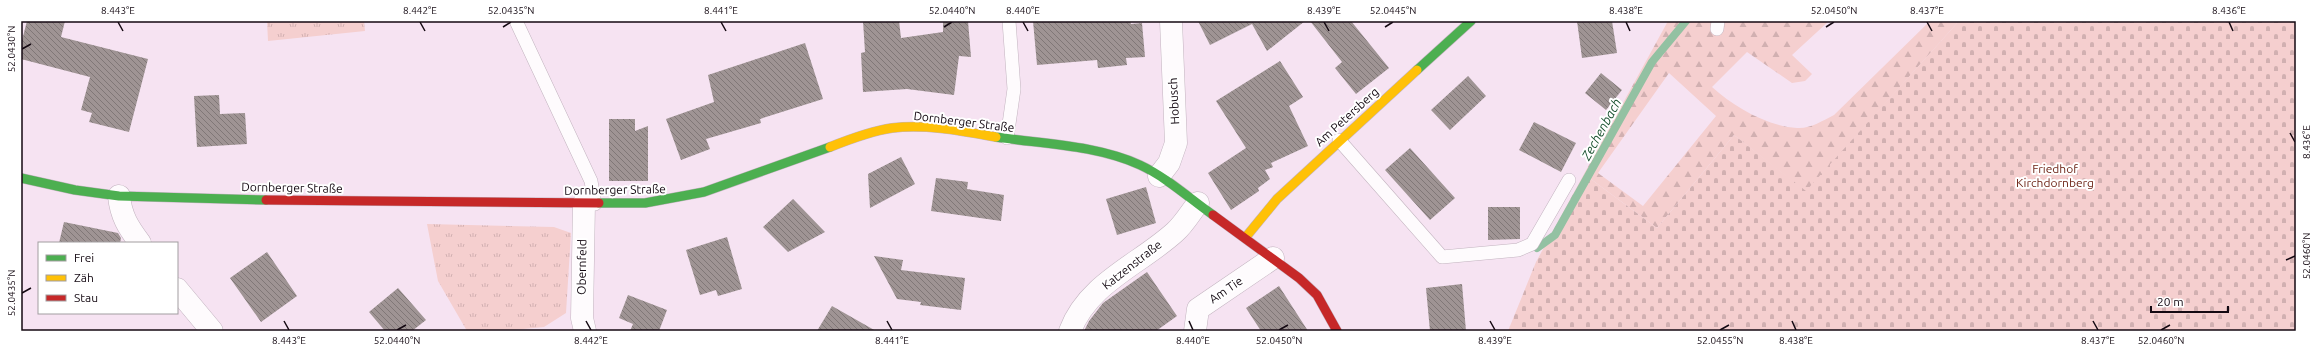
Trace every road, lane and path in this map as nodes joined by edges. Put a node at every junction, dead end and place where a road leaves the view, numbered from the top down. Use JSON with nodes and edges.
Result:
{"nodes":[{"id":1,"x":516,"y":21,"type":"edge"},
{"id":2,"x":1009,"y":21,"type":"edge"},
{"id":3,"x":1171,"y":21,"type":"edge"},
{"id":4,"x":1471,"y":21,"type":"edge"},
{"id":5,"x":1007,"y":138,"type":"junction"},
{"id":6,"x":1340,"y":140,"type":"junction"},
{"id":7,"x":1159,"y":176,"type":"junction"},
{"id":8,"x":21,"y":178,"type":"edge"},
{"id":9,"x":1569,"y":180,"type":"dead end"},
{"id":10,"x":119,"y":196,"type":"junction"},
{"id":11,"x":1198,"y":203,"type":"junction"},
{"id":12,"x":589,"y":204,"type":"junction"},
{"id":13,"x":1245,"y":238,"type":"junction"},
{"id":14,"x":139,"y":242,"type":"edge"},
{"id":15,"x":1273,"y":258,"type":"junction"},
{"id":16,"x":178,"y":290,"type":"edge"},
{"id":17,"x":212,"y":331,"type":"edge"},
{"id":18,"x":585,"y":331,"type":"edge"},
{"id":19,"x":1070,"y":331,"type":"edge"},
{"id":20,"x":1195,"y":331,"type":"edge"},
{"id":21,"x":1337,"y":331,"type":"edge"}],
"edges":[{"from":1,"to":12,"type":"lane"},
{"from":2,"to":5,"type":"lane"},
{"from":3,"to":7,"type":"street","name":"Hobusch"},
{"from":4,"to":6,"type":"street","name":"Am Petersberg"},
{"from":5,"to":7,"type":"street","name":"Dornberger Straße"},
{"from":5,"to":12,"type":"street","name":"Dornberger Straße"},
{"from":6,"to":9,"type":"lane"},
{"from":6,"to":13,"type":"street","name":"Am Petersberg"},
{"from":7,"to":11,"type":"street","name":"Dornberger Straße"},
{"from":8,"to":10,"type":"street","name":"Dornberger Straße"},
{"from":10,"to":12,"type":"street","name":"Dornberger Straße"},
{"from":10,"to":14,"type":"street"},
{"from":11,"to":13,"type":"street","name":"Dornberger Straße"},
{"from":11,"to":19,"type":"street","name":"Katzenstraße"},
{"from":12,"to":18,"type":"street","name":"Obernfeld"},
{"from":13,"to":15,"type":"street","name":"Dornberger Straße"},
{"from":15,"to":20,"type":"street","name":"Am Tie"},
{"from":15,"to":21,"type":"street","name":"Dornberger Straße"},
{"from":16,"to":17,"type":"street"}]}
